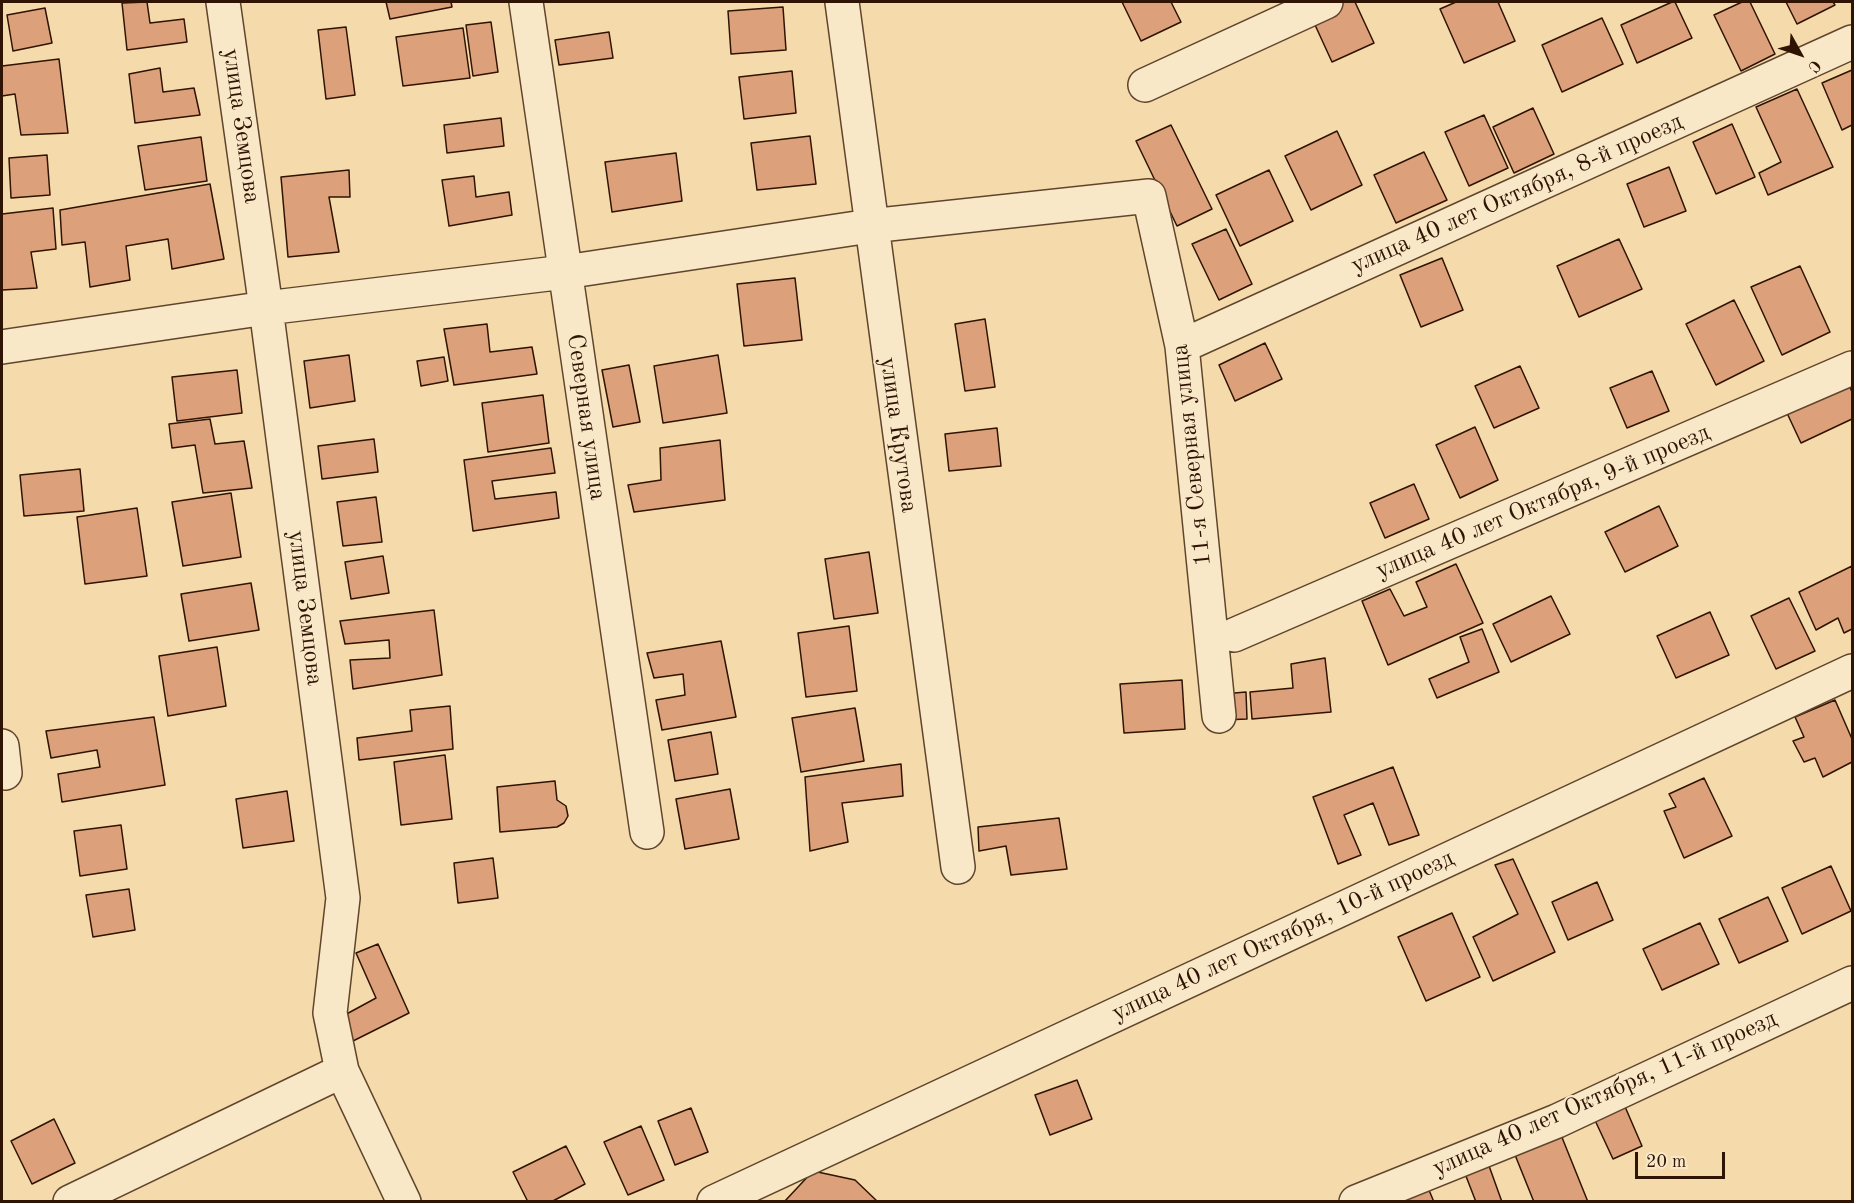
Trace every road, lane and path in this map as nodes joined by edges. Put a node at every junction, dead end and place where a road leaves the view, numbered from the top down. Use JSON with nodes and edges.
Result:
{"nodes":[{"id":1,"x":223,"y":2,"type":"edge"},
{"id":2,"x":526,"y":2,"type":"edge"},
{"id":3,"x":842,"y":2,"type":"edge"},
{"id":4,"x":1326,"y":2,"type":"edge"},
{"id":5,"x":1852,"y":42,"type":"edge"},
{"id":6,"x":1145,"y":85,"type":"dead end"},
{"id":7,"x":870,"y":226,"type":"junction"},
{"id":8,"x":565,"y":272,"type":"junction"},
{"id":9,"x":266,"y":308,"type":"junction"},
{"id":10,"x":1182,"y":346,"type":"junction"},
{"id":11,"x":2,"y":347,"type":"edge"},
{"id":12,"x":1852,"y":368,"type":"edge"},
{"id":13,"x":1234,"y":635,"type":"dead end"},
{"id":14,"x":1852,"y":671,"type":"edge"},
{"id":15,"x":1219,"y":716,"type":"dead end"},
{"id":16,"x":647,"y":832,"type":"dead end"},
{"id":17,"x":958,"y":867,"type":"dead end"},
{"id":18,"x":1852,"y":983,"type":"edge"},
{"id":19,"x":342,"y":1071,"type":"junction"},
{"id":20,"x":70,"y":1202,"type":"edge"},
{"id":21,"x":404,"y":1202,"type":"edge"},
{"id":22,"x":714,"y":1202,"type":"edge"},
{"id":23,"x":1356,"y":1202,"type":"edge"}],
"edges":[{"from":1,"to":9,"type":"street","name":"улица Земцова"},
{"from":2,"to":8,"type":"street","name":"Северная улица"},
{"from":3,"to":7,"type":"street","name":"улица Крутова"},
{"from":4,"to":6,"type":"street"},
{"from":5,"to":10,"type":"street","name":"улица 40 лет Октября, 8-й проезд"},
{"from":7,"to":8,"type":"street"},
{"from":7,"to":10,"type":"street","name":"11-я Северная улица"},
{"from":7,"to":17,"type":"street","name":"улица Крутова"},
{"from":8,"to":9,"type":"street"},
{"from":8,"to":16,"type":"street","name":"Северная улица"},
{"from":9,"to":11,"type":"street"},
{"from":9,"to":19,"type":"street","name":"улица Земцова"},
{"from":10,"to":15,"type":"street","name":"11-я Северная улица"},
{"from":12,"to":13,"type":"street","name":"улица 40 лет Октября, 9-й проезд"},
{"from":14,"to":22,"type":"street","name":"улица 40 лет Октября, 10-й проезд"},
{"from":18,"to":23,"type":"street","name":"улица 40 лет Октября, 11-й проезд"},
{"from":19,"to":20,"type":"street"},
{"from":19,"to":21,"type":"street","name":"улица Земцова"}]}
